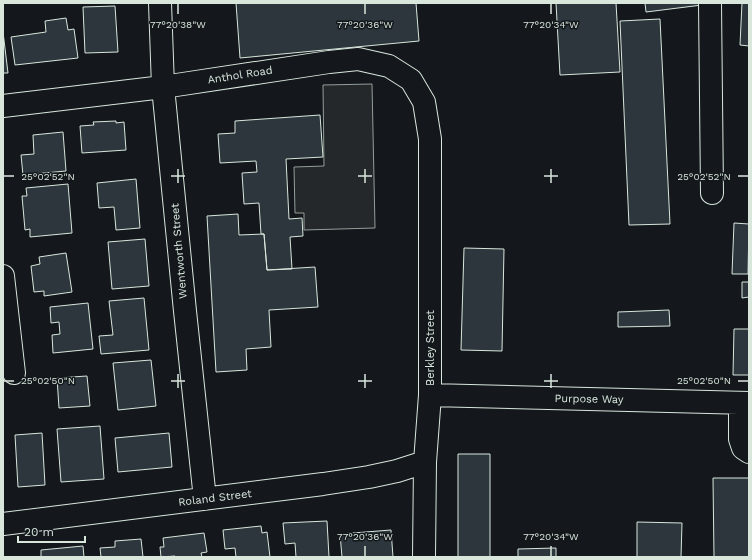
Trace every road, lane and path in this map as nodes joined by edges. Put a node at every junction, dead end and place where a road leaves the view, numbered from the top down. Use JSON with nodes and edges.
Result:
{"nodes":[{"id":1,"x":160,"y":3,"type":"edge"},
{"id":2,"x":710,"y":3,"type":"edge"},
{"id":3,"x":163,"y":87,"type":"junction"},
{"id":4,"x":3,"y":106,"type":"edge"},
{"id":5,"x":430,"y":139,"type":"joint"},
{"id":6,"x":712,"y":193,"type":"dead end"},
{"id":7,"x":3,"y":276,"type":"edge"},
{"id":8,"x":14,"y":373,"type":"dead end"},
{"id":9,"x":430,"y":395,"type":"junction"},
{"id":10,"x":744,"y":403,"type":"edge"},
{"id":11,"x":749,"y":452,"type":"edge"},
{"id":12,"x":425,"y":462,"type":"junction"},
{"id":13,"x":205,"y":499,"type":"junction"},
{"id":14,"x":3,"y":524,"type":"edge"},
{"id":15,"x":424,"y":557,"type":"edge"}],
"edges":[{"from":1,"to":3,"type":"street","name":"Wentworth Street"},
{"from":2,"to":6,"type":"street"},
{"from":3,"to":4,"type":"street","name":"Anthol Road"},
{"from":3,"to":5,"type":"street","name":"Anthol Road"},
{"from":3,"to":13,"type":"street","name":"Wentworth Street"},
{"from":5,"to":9,"type":"street","name":"Berkley Street"},
{"from":7,"to":8,"type":"street"},
{"from":9,"to":10,"type":"street","name":"Purpose Way"},
{"from":9,"to":12,"type":"street","name":"Berkley Street"},
{"from":10,"to":11,"type":"street"},
{"from":12,"to":13,"type":"street","name":"Roland Street"},
{"from":12,"to":15,"type":"street","name":"Berkley Street"},
{"from":13,"to":14,"type":"street","name":"Roland Street"}]}
